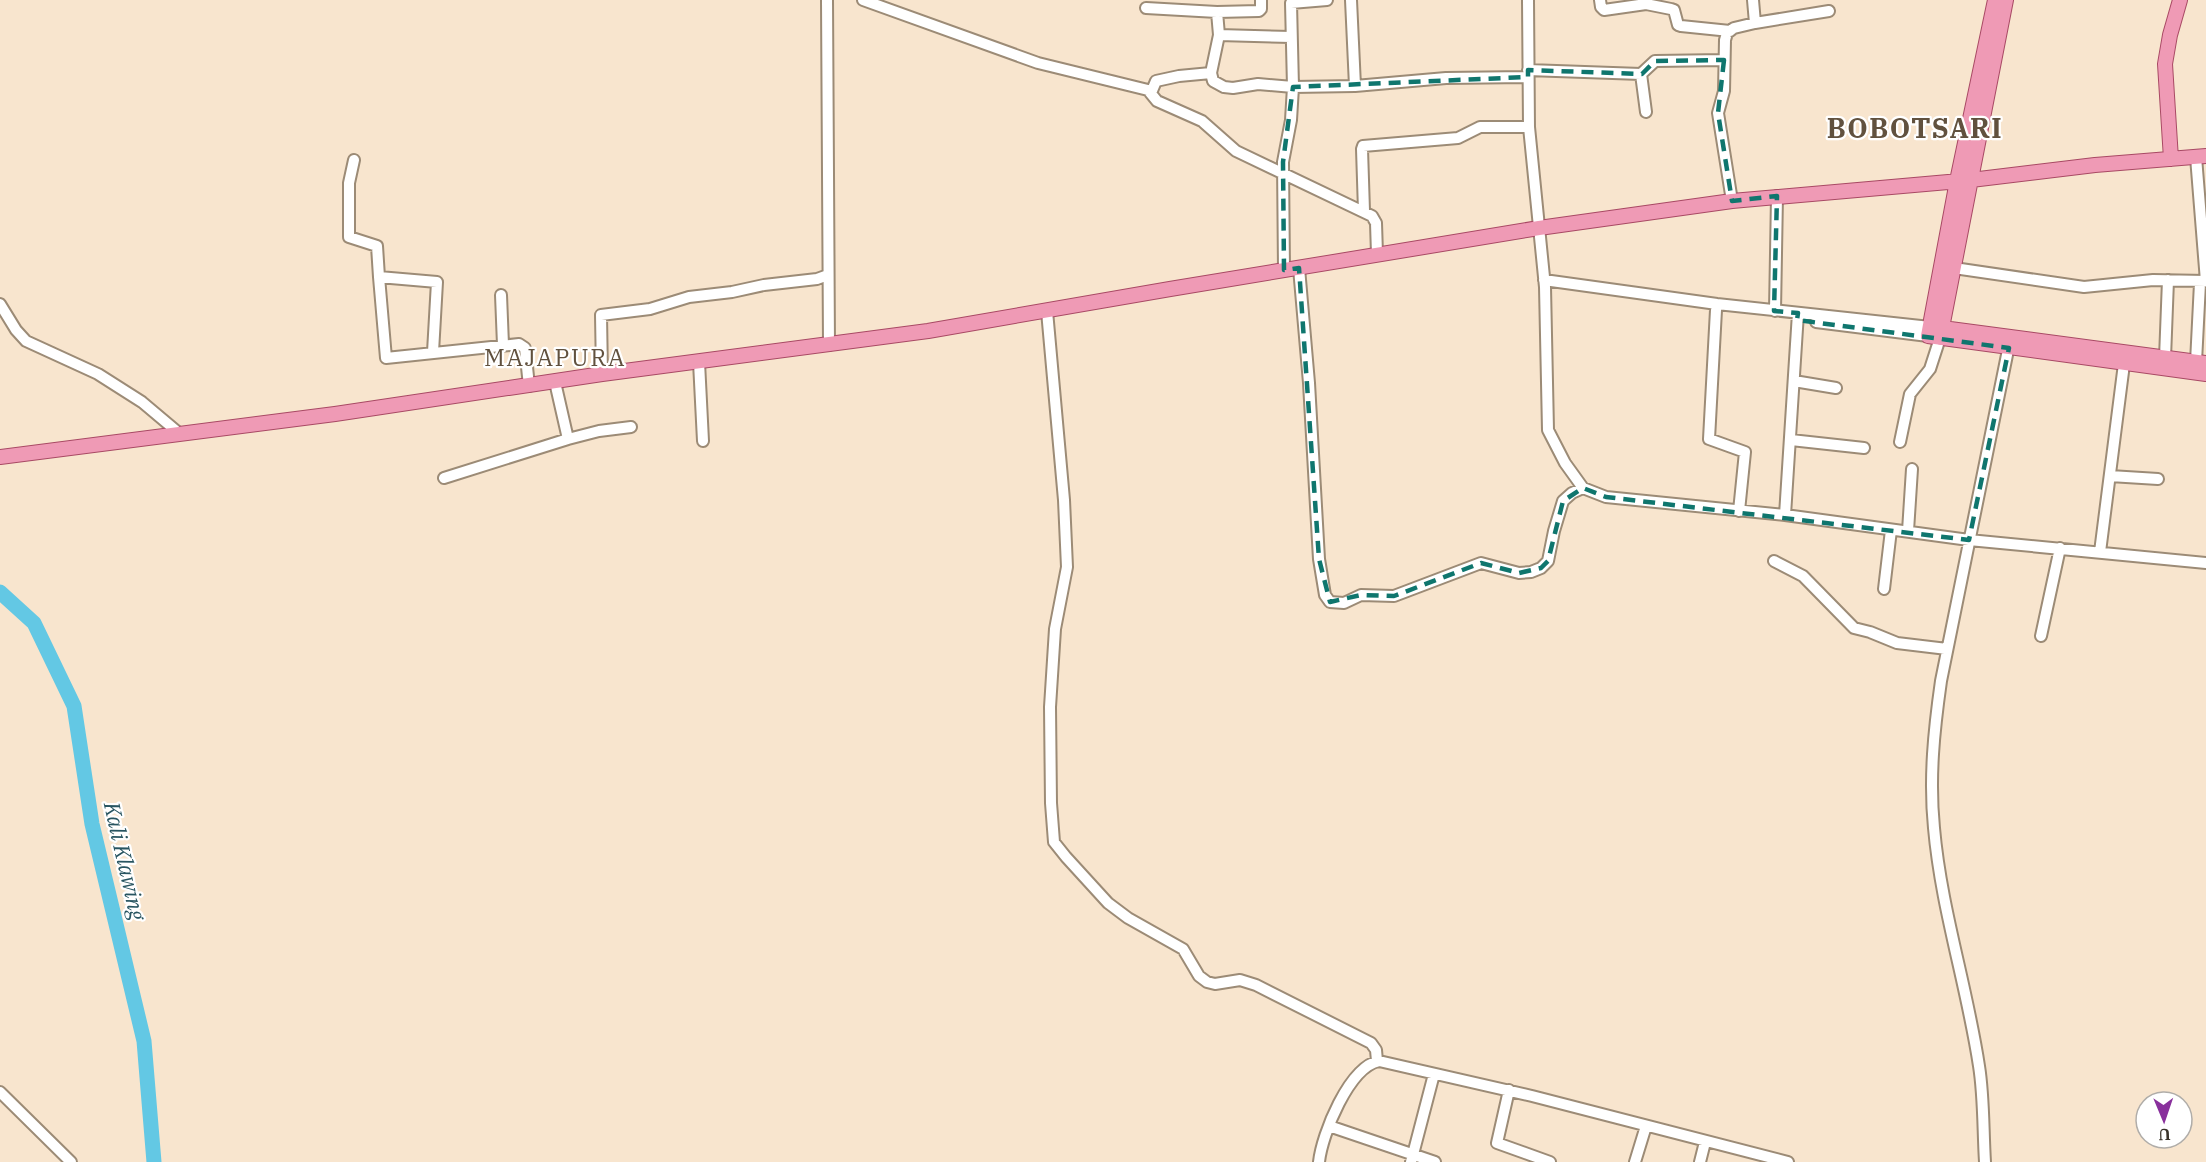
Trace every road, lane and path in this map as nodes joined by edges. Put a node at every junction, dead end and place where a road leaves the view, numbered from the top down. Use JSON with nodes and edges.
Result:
{"nodes":[{"id":1,"x":827,"y":0,"type":"edge"},
{"id":2,"x":863,"y":0,"type":"edge"},
{"id":3,"x":1261,"y":0,"type":"edge"},
{"id":4,"x":1327,"y":0,"type":"edge"},
{"id":5,"x":1351,"y":0,"type":"edge"},
{"id":6,"x":1528,"y":0,"type":"edge"},
{"id":7,"x":1600,"y":0,"type":"edge"},
{"id":8,"x":1753,"y":0,"type":"edge"},
{"id":9,"x":1995,"y":0,"type":"edge"},
{"id":10,"x":2006,"y":0,"type":"edge"},
{"id":11,"x":2180,"y":0,"type":"edge"},
{"id":12,"x":1291,"y":1,"type":"edge"},
{"id":13,"x":1178,"y":5,"type":"edge"},
{"id":14,"x":1146,"y":8,"type":"dead end"},
{"id":15,"x":1829,"y":10,"type":"dead end"},
{"id":16,"x":1217,"y":12,"type":"junction"},
{"id":17,"x":1755,"y":23,"type":"junction"},
{"id":18,"x":1730,"y":32,"type":"junction"},
{"id":19,"x":1219,"y":35,"type":"junction"},
{"id":20,"x":1291,"y":37,"type":"junction"},
{"id":21,"x":1724,"y":60,"type":"junction"},
{"id":22,"x":1528,"y":73,"type":"junction"},
{"id":23,"x":1211,"y":74,"type":"junction"},
{"id":24,"x":1641,"y":74,"type":"junction"},
{"id":25,"x":1355,"y":86,"type":"junction"},
{"id":26,"x":1293,"y":87,"type":"junction"},
{"id":27,"x":1150,"y":93,"type":"junction"},
{"id":28,"x":1646,"y":112,"type":"dead end"},
{"id":29,"x":1529,"y":127,"type":"junction"},
{"id":30,"x":2201,"y":157,"type":"edge"},
{"id":31,"x":2171,"y":159,"type":"junction"},
{"id":32,"x":354,"y":160,"type":"dead end"},
{"id":33,"x":1284,"y":174,"type":"junction"},
{"id":34,"x":1964,"y":181,"type":"junction"},
{"id":35,"x":1777,"y":196,"type":"junction"},
{"id":36,"x":1732,"y":201,"type":"junction"},
{"id":37,"x":1364,"y":211,"type":"junction"},
{"id":38,"x":1539,"y":228,"type":"junction"},
{"id":39,"x":1377,"y":254,"type":"junction"},
{"id":40,"x":1299,"y":268,"type":"junction"},
{"id":41,"x":1954,"y":268,"type":"junction"},
{"id":42,"x":1284,"y":270,"type":"junction"},
{"id":43,"x":828,"y":275,"type":"junction"},
{"id":44,"x":379,"y":278,"type":"junction"},
{"id":45,"x":2168,"y":280,"type":"junction"},
{"id":46,"x":2204,"y":282,"type":"edge"},
{"id":47,"x":1545,"y":283,"type":"junction"},
{"id":48,"x":501,"y":296,"type":"dead end"},
{"id":49,"x":0,"y":304,"type":"edge"},
{"id":50,"x":1716,"y":310,"type":"junction"},
{"id":51,"x":1047,"y":311,"type":"junction"},
{"id":52,"x":1775,"y":311,"type":"junction"},
{"id":53,"x":1797,"y":316,"type":"junction"},
{"id":54,"x":1935,"y":332,"type":"junction"},
{"id":55,"x":2010,"y":343,"type":"junction"},
{"id":56,"x":503,"y":345,"type":"junction"},
{"id":57,"x":829,"y":345,"type":"junction"},
{"id":58,"x":433,"y":352,"type":"junction"},
{"id":59,"x":2125,"y":358,"type":"junction"},
{"id":60,"x":2165,"y":358,"type":"junction"},
{"id":61,"x":699,"y":362,"type":"junction"},
{"id":62,"x":2201,"y":362,"type":"edge"},
{"id":63,"x":602,"y":374,"type":"junction"},
{"id":64,"x":2206,"y":374,"type":"edge"},
{"id":65,"x":1794,"y":381,"type":"junction"},
{"id":66,"x":555,"y":382,"type":"junction"},
{"id":67,"x":529,"y":386,"type":"junction"},
{"id":68,"x":1836,"y":388,"type":"dead end"},
{"id":69,"x":631,"y":427,"type":"dead end"},
{"id":70,"x":180,"y":434,"type":"junction"},
{"id":71,"x":568,"y":440,"type":"junction"},
{"id":72,"x":1791,"y":440,"type":"junction"},
{"id":73,"x":703,"y":441,"type":"dead end"},
{"id":74,"x":1900,"y":442,"type":"dead end"},
{"id":75,"x":1863,"y":448,"type":"dead end"},
{"id":76,"x":0,"y":457,"type":"edge"},
{"id":77,"x":1912,"y":469,"type":"dead end"},
{"id":78,"x":2110,"y":476,"type":"junction"},
{"id":79,"x":444,"y":478,"type":"dead end"},
{"id":80,"x":2158,"y":479,"type":"dead end"},
{"id":81,"x":1583,"y":488,"type":"junction"},
{"id":82,"x":1739,"y":511,"type":"junction"},
{"id":83,"x":1785,"y":515,"type":"junction"},
{"id":84,"x":1891,"y":530,"type":"junction"},
{"id":85,"x":1908,"y":531,"type":"junction"},
{"id":86,"x":1969,"y":540,"type":"junction"},
{"id":87,"x":2060,"y":548,"type":"junction"},
{"id":88,"x":2100,"y":552,"type":"junction"},
{"id":89,"x":1774,"y":561,"type":"dead end"},
{"id":90,"x":2206,"y":563,"type":"edge"},
{"id":91,"x":1884,"y":589,"type":"dead end"},
{"id":92,"x":2041,"y":636,"type":"dead end"},
{"id":93,"x":1947,"y":649,"type":"junction"},
{"id":94,"x":1377,"y":1061,"type":"junction"},
{"id":95,"x":1434,"y":1074,"type":"junction"},
{"id":96,"x":1509,"y":1090,"type":"junction"},
{"id":97,"x":0,"y":1092,"type":"edge"},
{"id":98,"x":1329,"y":1126,"type":"junction"},
{"id":99,"x":1646,"y":1126,"type":"junction"},
{"id":100,"x":1705,"y":1142,"type":"junction"},
{"id":101,"x":1745,"y":1157,"type":"edge"},
{"id":102,"x":1412,"y":1158,"type":"edge"},
{"id":103,"x":71,"y":1162,"type":"edge"},
{"id":104,"x":1320,"y":1162,"type":"edge"},
{"id":105,"x":1435,"y":1162,"type":"edge"},
{"id":106,"x":1550,"y":1162,"type":"edge"},
{"id":107,"x":1635,"y":1162,"type":"edge"},
{"id":108,"x":1700,"y":1162,"type":"edge"},
{"id":109,"x":1788,"y":1162,"type":"edge"},
{"id":110,"x":1985,"y":1162,"type":"edge"}],
"edges":[{"from":1,"to":43,"type":"street"},
{"from":2,"to":27,"type":"street"},
{"from":3,"to":16,"type":"street"},
{"from":4,"to":12,"type":"street"},
{"from":5,"to":25,"type":"street"},
{"from":6,"to":22,"type":"street"},
{"from":7,"to":18,"type":"street"},
{"from":8,"to":17,"type":"street"},
{"from":9,"to":34,"type":"main road"},
{"from":10,"to":34,"type":"main road"},
{"from":11,"to":31,"type":"main road"},
{"from":12,"to":20,"type":"street"},
{"from":13,"to":14,"type":"street"},
{"from":13,"to":16,"type":"street"},
{"from":15,"to":17,"type":"street"},
{"from":16,"to":19,"type":"street"},
{"from":17,"to":18,"type":"street"},
{"from":18,"to":21,"type":"street"},
{"from":19,"to":20,"type":"street"},
{"from":19,"to":23,"type":"street"},
{"from":20,"to":26,"type":"street"},
{"from":21,"to":24,"type":"street"},
{"from":21,"to":36,"type":"street"},
{"from":22,"to":24,"type":"street"},
{"from":22,"to":25,"type":"street"},
{"from":22,"to":29,"type":"street"},
{"from":23,"to":26,"type":"street"},
{"from":23,"to":27,"type":"street"},
{"from":24,"to":28,"type":"street"},
{"from":25,"to":26,"type":"street"},
{"from":26,"to":33,"type":"street"},
{"from":27,"to":33,"type":"street"},
{"from":29,"to":37,"type":"street"},
{"from":29,"to":38,"type":"street"},
{"from":30,"to":31,"type":"main road"},
{"from":30,"to":46,"type":"street"},
{"from":31,"to":34,"type":"main road"},
{"from":32,"to":44,"type":"street"},
{"from":33,"to":37,"type":"street"},
{"from":33,"to":42,"type":"street"},
{"from":34,"to":35,"type":"main road"},
{"from":34,"to":41,"type":"main road"},
{"from":34,"to":54,"type":"main road"},
{"from":35,"to":36,"type":"main road"},
{"from":35,"to":52,"type":"street"},
{"from":36,"to":38,"type":"main road"},
{"from":37,"to":39,"type":"street"},
{"from":38,"to":39,"type":"main road"},
{"from":38,"to":47,"type":"street"},
{"from":39,"to":40,"type":"main road"},
{"from":40,"to":42,"type":"main road"},
{"from":40,"to":81,"type":"street"},
{"from":41,"to":45,"type":"street"},
{"from":41,"to":54,"type":"main road"},
{"from":42,"to":51,"type":"main road"},
{"from":43,"to":57,"type":"street"},
{"from":43,"to":63,"type":"street"},
{"from":44,"to":58,"type":"street"},
{"from":44,"to":58,"type":"street"},
{"from":45,"to":46,"type":"street"},
{"from":45,"to":60,"type":"street"},
{"from":46,"to":62,"type":"street"},
{"from":47,"to":50,"type":"street"},
{"from":47,"to":52,"type":"street"},
{"from":47,"to":81,"type":"street"},
{"from":48,"to":56,"type":"street"},
{"from":49,"to":70,"type":"street"},
{"from":50,"to":53,"type":"street"},
{"from":50,"to":82,"type":"street"},
{"from":51,"to":57,"type":"main road"},
{"from":51,"to":94,"type":"street"},
{"from":52,"to":53,"type":"street"},
{"from":53,"to":54,"type":"street"},
{"from":53,"to":65,"type":"street"},
{"from":54,"to":55,"type":"main road"},
{"from":54,"to":74,"type":"street"},
{"from":55,"to":59,"type":"main road"},
{"from":55,"to":86,"type":"street"},
{"from":56,"to":58,"type":"street"},
{"from":56,"to":67,"type":"street"},
{"from":57,"to":61,"type":"main road"},
{"from":59,"to":60,"type":"main road"},
{"from":59,"to":64,"type":"main road"},
{"from":59,"to":78,"type":"street"},
{"from":60,"to":62,"type":"main road"},
{"from":61,"to":63,"type":"main road"},
{"from":61,"to":73,"type":"street"},
{"from":63,"to":66,"type":"main road"},
{"from":65,"to":68,"type":"street"},
{"from":65,"to":72,"type":"street"},
{"from":66,"to":67,"type":"main road"},
{"from":66,"to":71,"type":"street"},
{"from":67,"to":70,"type":"main road"},
{"from":69,"to":71,"type":"street"},
{"from":70,"to":76,"type":"main road"},
{"from":71,"to":79,"type":"street"},
{"from":72,"to":75,"type":"street"},
{"from":72,"to":83,"type":"street"},
{"from":77,"to":85,"type":"street"},
{"from":78,"to":80,"type":"street"},
{"from":78,"to":88,"type":"street"},
{"from":81,"to":82,"type":"street"},
{"from":82,"to":83,"type":"street"},
{"from":83,"to":84,"type":"street"},
{"from":84,"to":85,"type":"street"},
{"from":84,"to":91,"type":"street"},
{"from":85,"to":86,"type":"street"},
{"from":86,"to":87,"type":"street"},
{"from":86,"to":93,"type":"street"},
{"from":87,"to":88,"type":"street"},
{"from":87,"to":92,"type":"street"},
{"from":88,"to":90,"type":"street"},
{"from":89,"to":93,"type":"street"},
{"from":93,"to":110,"type":"street"},
{"from":94,"to":95,"type":"street"},
{"from":94,"to":98,"type":"street"},
{"from":95,"to":96,"type":"street"},
{"from":95,"to":102,"type":"street"},
{"from":96,"to":99,"type":"street"},
{"from":96,"to":106,"type":"street"},
{"from":97,"to":103,"type":"street"},
{"from":98,"to":102,"type":"street"},
{"from":98,"to":104,"type":"street"},
{"from":99,"to":100,"type":"street"},
{"from":99,"to":107,"type":"street"},
{"from":100,"to":101,"type":"street"},
{"from":100,"to":108,"type":"street"},
{"from":101,"to":109,"type":"street"},
{"from":102,"to":105,"type":"street"}]}
